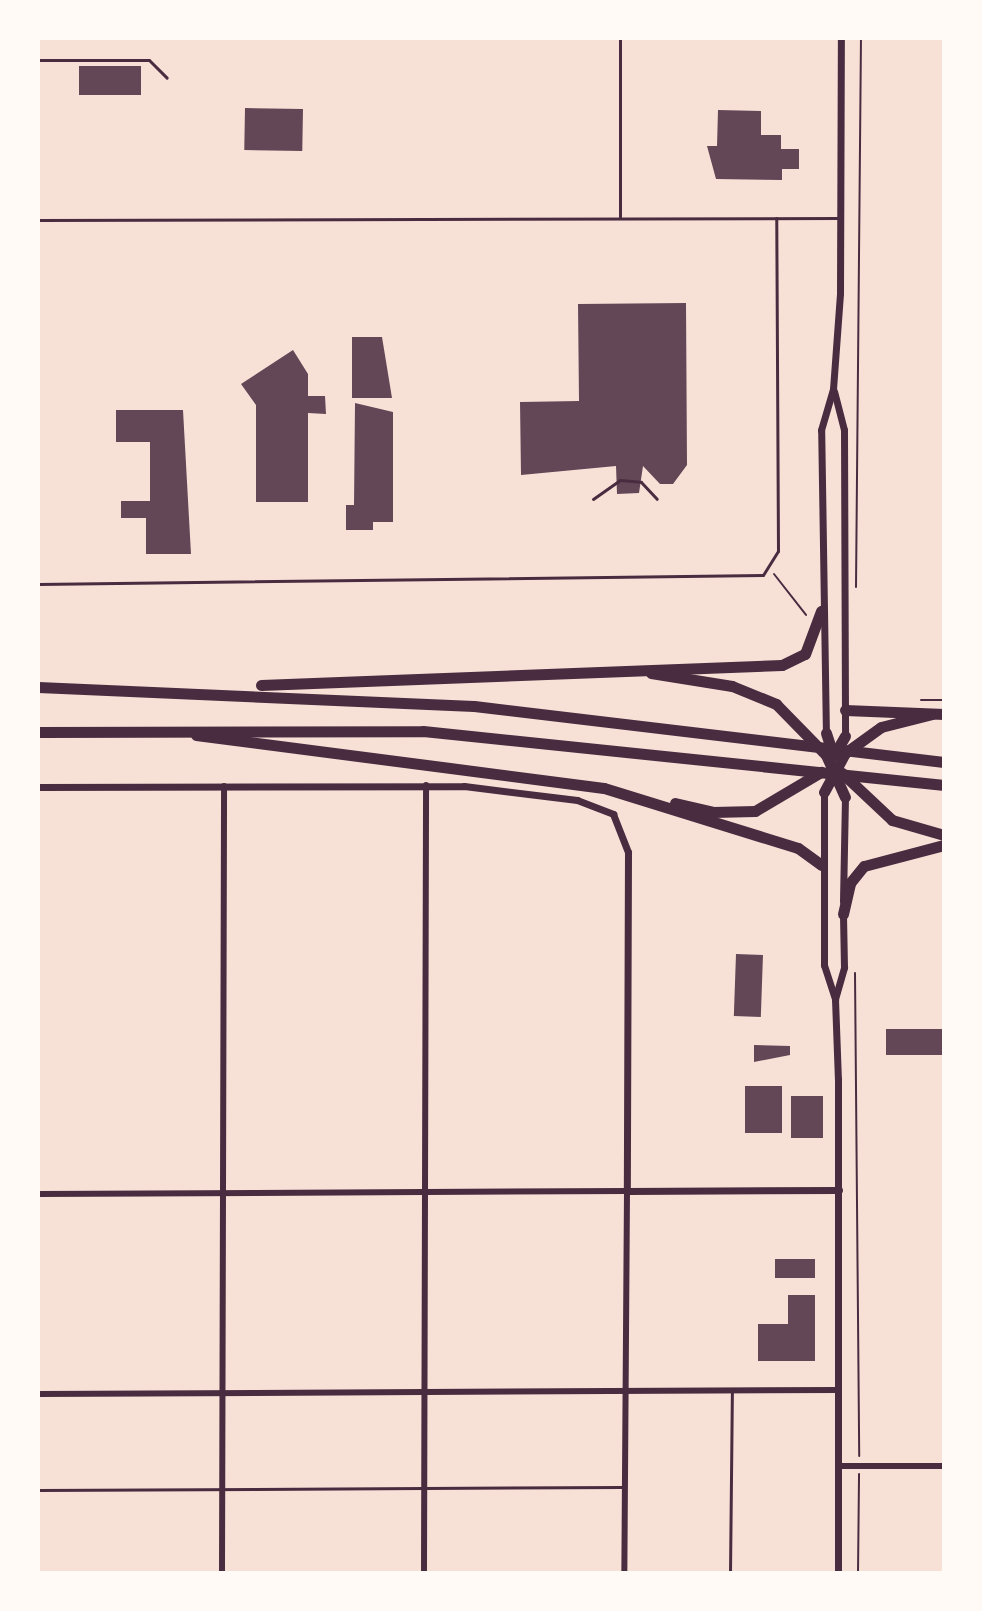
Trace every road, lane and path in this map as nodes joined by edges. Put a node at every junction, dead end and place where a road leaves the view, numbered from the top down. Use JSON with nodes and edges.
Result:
{"nodes":[{"id":1,"x":620,"y":38,"type":"edge"},
{"id":2,"x":841,"y":38,"type":"edge"},
{"id":3,"x":861,"y":38,"type":"edge"},
{"id":4,"x":38,"y":60,"type":"edge"},
{"id":5,"x":167,"y":78,"type":"dead end"},
{"id":6,"x":620,"y":218,"type":"junction"},
{"id":7,"x":776,"y":218,"type":"junction"},
{"id":8,"x":840,"y":218,"type":"junction"},
{"id":9,"x":38,"y":220,"type":"edge"},
{"id":10,"x":833,"y":389,"type":"junction"},
{"id":11,"x":593,"y":499,"type":"dead end"},
{"id":12,"x":657,"y":499,"type":"dead end"},
{"id":13,"x":38,"y":584,"type":"edge"},
{"id":14,"x":856,"y":593,"type":"dead end"},
{"id":15,"x":821,"y":611,"type":"junction"},
{"id":16,"x":650,"y":673,"type":"junction"},
{"id":17,"x":38,"y":687,"type":"edge"},
{"id":18,"x":177,"y":688,"type":"junction"},
{"id":19,"x":917,"y":700,"type":"dead end"},
{"id":20,"x":944,"y":700,"type":"edge"},
{"id":21,"x":938,"y":714,"type":"edge"},
{"id":22,"x":845,"y":715,"type":"junction"},
{"id":23,"x":140,"y":730,"type":"junction"},
{"id":24,"x":38,"y":732,"type":"edge"},
{"id":25,"x":826,"y":733,"type":"joint"},
{"id":26,"x":845,"y":736,"type":"joint"},
{"id":27,"x":944,"y":762,"type":"edge"},
{"id":28,"x":835,"y":763,"type":"junction"},
{"id":29,"x":426,"y":785,"type":"junction"},
{"id":30,"x":944,"y":785,"type":"edge"},
{"id":31,"x":224,"y":786,"type":"junction"},
{"id":32,"x":38,"y":787,"type":"edge"},
{"id":33,"x":824,"y":792,"type":"joint"},
{"id":34,"x":845,"y":797,"type":"joint"},
{"id":35,"x":644,"y":800,"type":"junction"},
{"id":36,"x":944,"y":835,"type":"edge"},
{"id":37,"x":944,"y":845,"type":"edge"},
{"id":38,"x":821,"y":865,"type":"junction"},
{"id":39,"x":843,"y":914,"type":"junction"},
{"id":40,"x":855,"y":973,"type":"dead end"},
{"id":41,"x":835,"y":999,"type":"junction"},
{"id":42,"x":839,"y":1190,"type":"junction"},
{"id":43,"x":627,"y":1191,"type":"junction"},
{"id":44,"x":425,"y":1192,"type":"junction"},
{"id":45,"x":224,"y":1193,"type":"junction"},
{"id":46,"x":38,"y":1194,"type":"edge"},
{"id":47,"x":839,"y":1390,"type":"junction"},
{"id":48,"x":625,"y":1391,"type":"junction"},
{"id":49,"x":732,"y":1391,"type":"junction"},
{"id":50,"x":223,"y":1392,"type":"junction"},
{"id":51,"x":425,"y":1392,"type":"junction"},
{"id":52,"x":38,"y":1394,"type":"edge"},
{"id":53,"x":838,"y":1466,"type":"junction"},
{"id":54,"x":859,"y":1466,"type":"junction"},
{"id":55,"x":944,"y":1466,"type":"edge"},
{"id":56,"x":624,"y":1486,"type":"junction"},
{"id":57,"x":222,"y":1488,"type":"junction"},
{"id":58,"x":424,"y":1488,"type":"junction"},
{"id":59,"x":38,"y":1490,"type":"edge"},
{"id":60,"x":222,"y":1573,"type":"edge"},
{"id":61,"x":424,"y":1573,"type":"edge"},
{"id":62,"x":624,"y":1573,"type":"edge"},
{"id":63,"x":730,"y":1573,"type":"edge"},
{"id":64,"x":838,"y":1573,"type":"edge"},
{"id":65,"x":858,"y":1573,"type":"edge"}],
"edges":[{"from":1,"to":6,"type":"lane"},
{"from":2,"to":8,"type":"street"},
{"from":3,"to":14,"type":"path"},
{"from":4,"to":5,"type":"lane"},
{"from":6,"to":7,"type":"lane"},
{"from":6,"to":9,"type":"lane"},
{"from":7,"to":8,"type":"lane"},
{"from":7,"to":13,"type":"lane"},
{"from":8,"to":10,"type":"street"},
{"from":10,"to":15,"type":"street"},
{"from":10,"to":22,"type":"street"},
{"from":11,"to":12,"type":"lane"},
{"from":15,"to":16,"type":"highway"},
{"from":15,"to":25,"type":"street"},
{"from":16,"to":18,"type":"highway"},
{"from":16,"to":28,"type":"highway"},
{"from":17,"to":18,"type":"highway"},
{"from":18,"to":27,"type":"highway"},
{"from":19,"to":20,"type":"path"},
{"from":21,"to":22,"type":"highway"},
{"from":21,"to":28,"type":"highway"},
{"from":22,"to":26,"type":"street"},
{"from":23,"to":24,"type":"highway"},
{"from":23,"to":30,"type":"highway"},
{"from":23,"to":35,"type":"highway"},
{"from":25,"to":28,"type":"highway"},
{"from":26,"to":28,"type":"highway"},
{"from":28,"to":33,"type":"highway"},
{"from":28,"to":34,"type":"highway"},
{"from":28,"to":35,"type":"highway"},
{"from":28,"to":36,"type":"highway"},
{"from":29,"to":31,"type":"street"},
{"from":29,"to":43,"type":"street"},
{"from":29,"to":44,"type":"street"},
{"from":31,"to":32,"type":"street"},
{"from":31,"to":45,"type":"street"},
{"from":33,"to":38,"type":"street"},
{"from":34,"to":39,"type":"street"},
{"from":35,"to":38,"type":"highway"},
{"from":37,"to":39,"type":"highway"},
{"from":38,"to":41,"type":"street"},
{"from":39,"to":41,"type":"street"},
{"from":40,"to":54,"type":"path"},
{"from":41,"to":42,"type":"street"},
{"from":42,"to":43,"type":"street"},
{"from":42,"to":47,"type":"street"},
{"from":43,"to":44,"type":"street"},
{"from":43,"to":48,"type":"street"},
{"from":44,"to":45,"type":"street"},
{"from":44,"to":51,"type":"street"},
{"from":45,"to":46,"type":"street"},
{"from":45,"to":50,"type":"street"},
{"from":47,"to":49,"type":"street"},
{"from":47,"to":53,"type":"street"},
{"from":48,"to":49,"type":"street"},
{"from":48,"to":51,"type":"street"},
{"from":48,"to":56,"type":"street"},
{"from":49,"to":63,"type":"lane"},
{"from":50,"to":51,"type":"street"},
{"from":50,"to":52,"type":"street"},
{"from":50,"to":57,"type":"street"},
{"from":51,"to":58,"type":"street"},
{"from":53,"to":54,"type":"street"},
{"from":53,"to":64,"type":"street"},
{"from":54,"to":55,"type":"street"},
{"from":54,"to":65,"type":"path"},
{"from":56,"to":58,"type":"lane"},
{"from":56,"to":62,"type":"street"},
{"from":57,"to":58,"type":"lane"},
{"from":57,"to":59,"type":"lane"},
{"from":57,"to":60,"type":"street"},
{"from":58,"to":61,"type":"street"}]}
